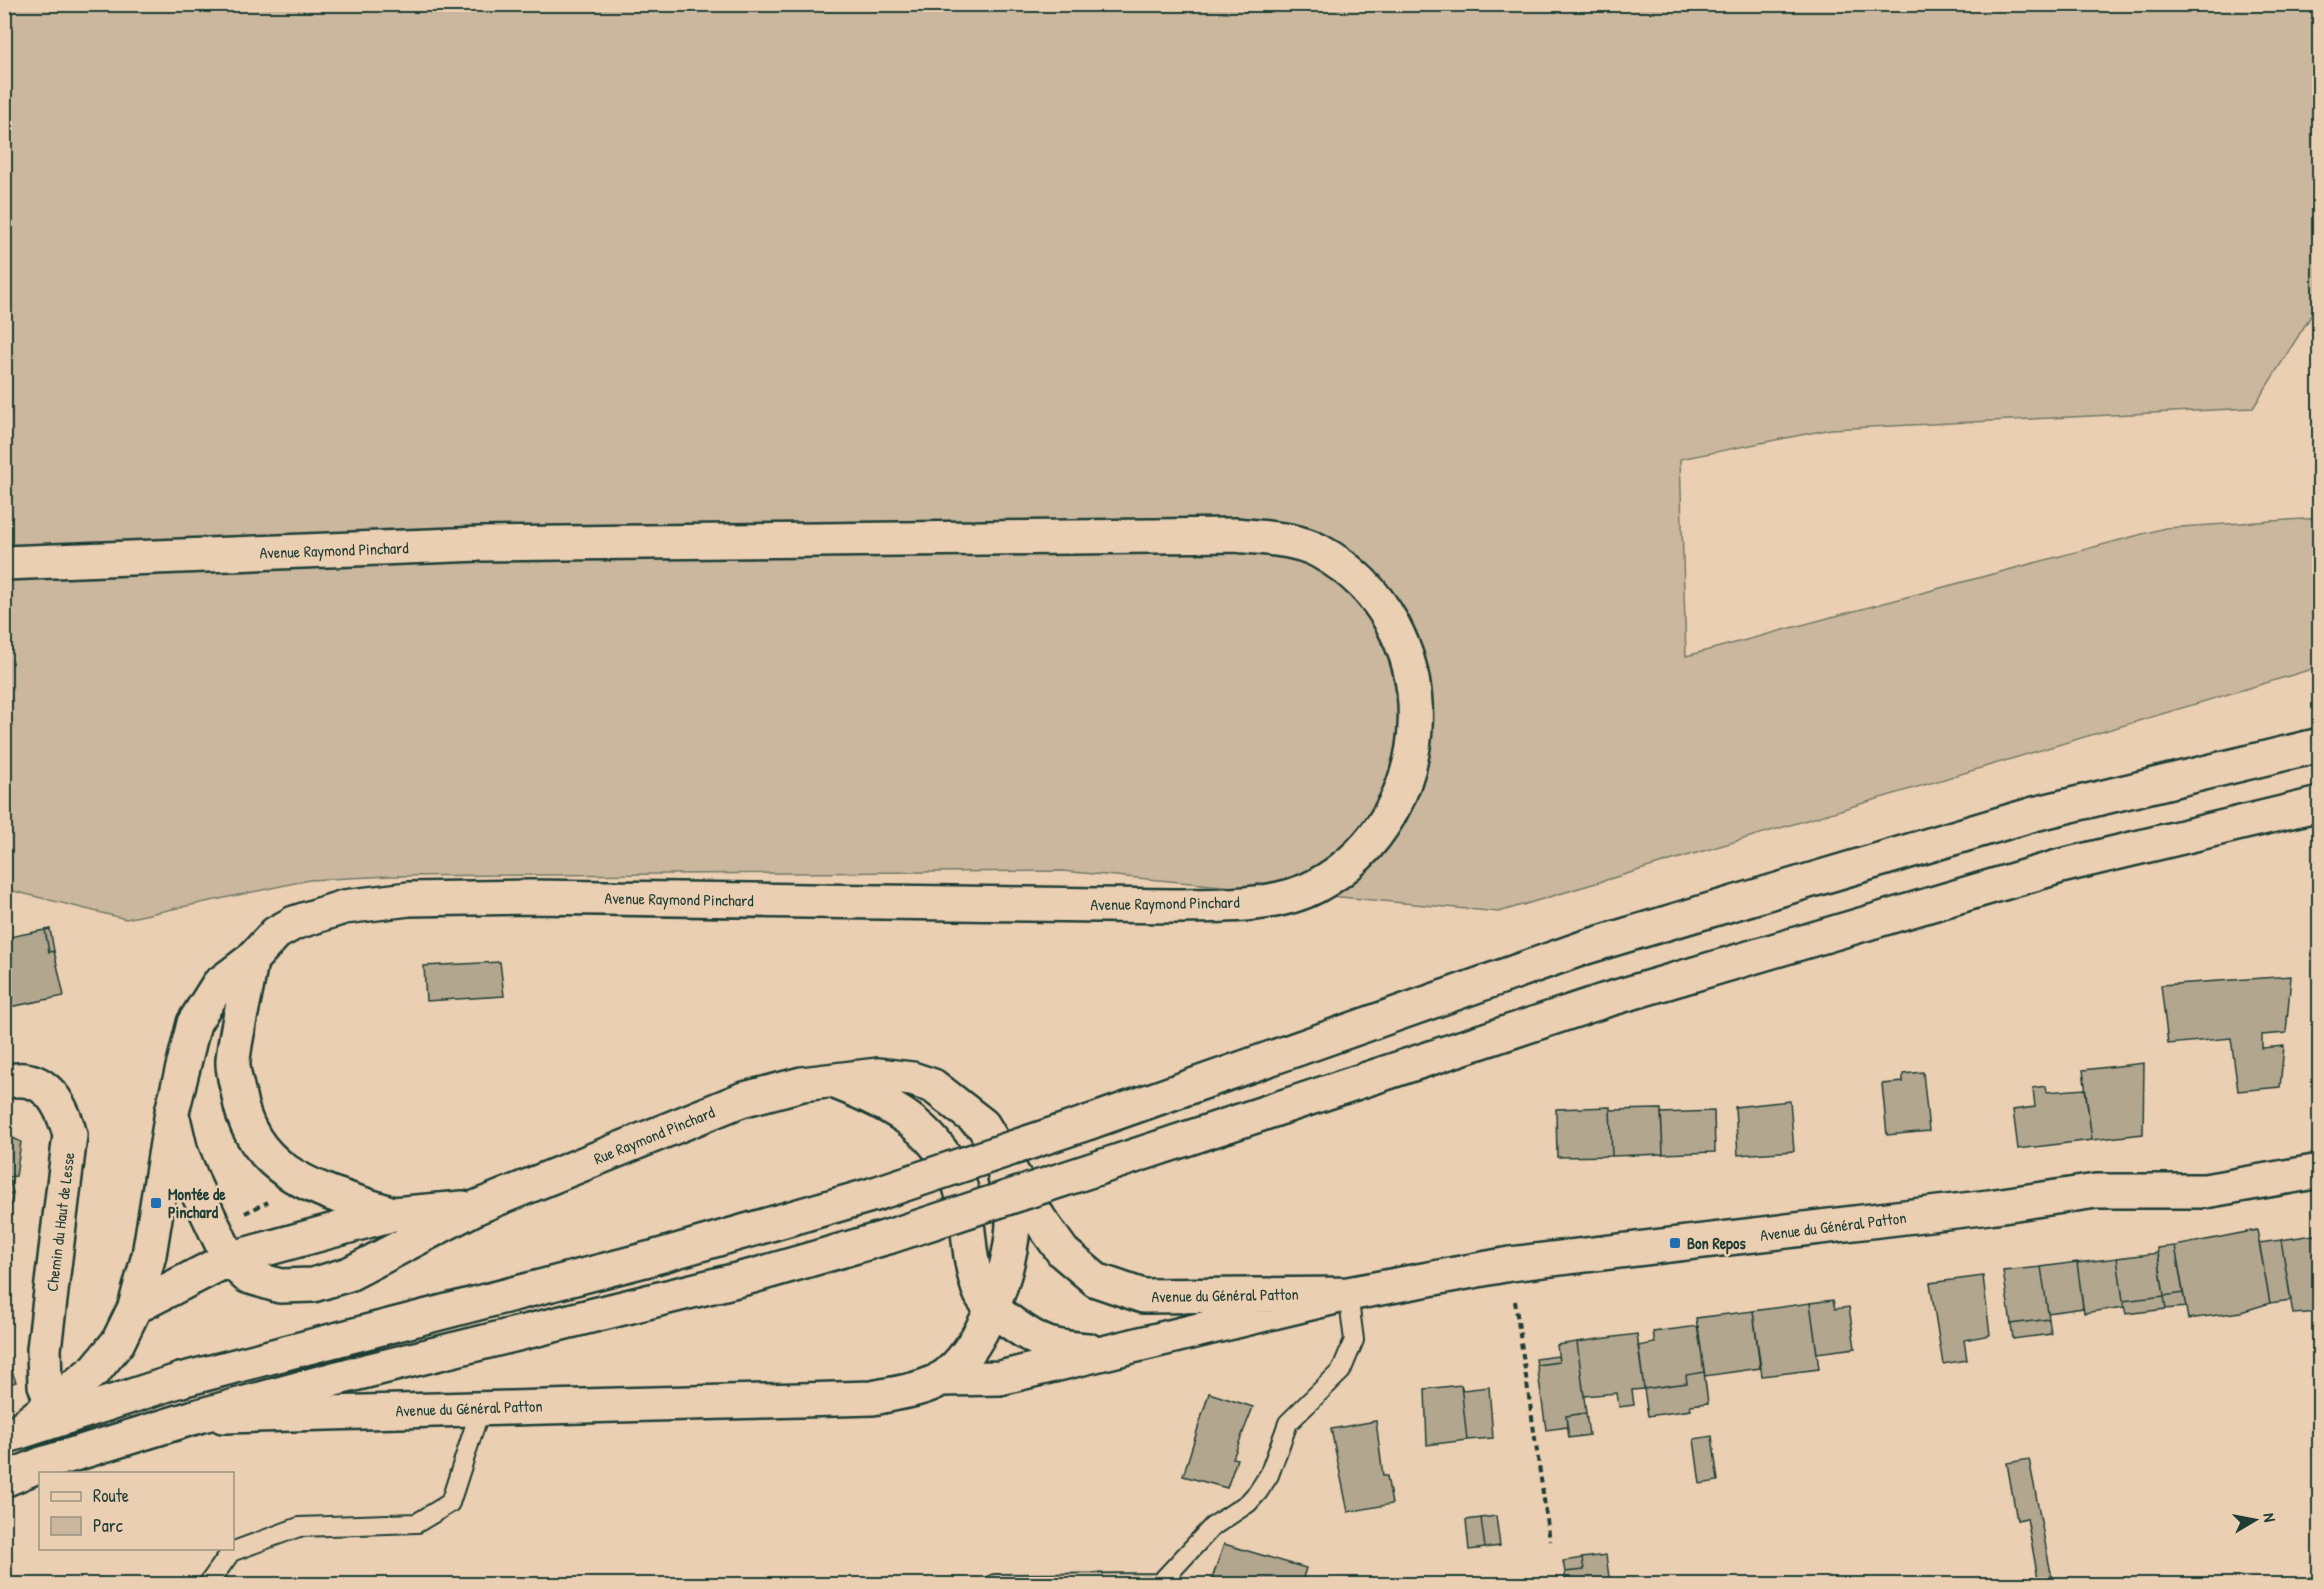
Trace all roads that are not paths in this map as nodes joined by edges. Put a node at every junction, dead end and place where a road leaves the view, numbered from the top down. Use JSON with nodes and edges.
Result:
{"nodes":[{"id":1,"x":4,"y":563,"type":"edge"},
{"id":2,"x":2319,"y":745,"type":"edge"},
{"id":3,"x":2319,"y":804,"type":"edge"},
{"id":4,"x":251,"y":960,"type":"junction"},
{"id":5,"x":4,"y":1082,"type":"edge"},
{"id":6,"x":836,"y":1082,"type":"junction"},
{"id":7,"x":172,"y":1112,"type":"junction"},
{"id":8,"x":1001,"y":1155,"type":"junction"},
{"id":9,"x":2319,"y":1171,"type":"edge"},
{"id":10,"x":477,"y":1207,"type":"junction"},
{"id":11,"x":393,"y":1214,"type":"junction"},
{"id":12,"x":230,"y":1259,"type":"junction"},
{"id":13,"x":1348,"y":1294,"type":"junction"},
{"id":14,"x":135,"y":1307,"type":"junction"},
{"id":15,"x":993,"y":1308,"type":"junction"},
{"id":16,"x":1101,"y":1352,"type":"junction"},
{"id":17,"x":940,"y":1379,"type":"junction"},
{"id":18,"x":52,"y":1404,"type":"junction"},
{"id":19,"x":481,"y":1407,"type":"junction"},
{"id":20,"x":195,"y":1417,"type":"junction"},
{"id":21,"x":11,"y":1434,"type":"edge"},
{"id":22,"x":4,"y":1480,"type":"edge"},
{"id":23,"x":208,"y":1584,"type":"edge"},
{"id":24,"x":995,"y":1584,"type":"edge"},
{"id":25,"x":1160,"y":1584,"type":"edge"}],
"edges":[{"from":1,"to":4,"type":"main road","name":"Avenue Raymond Pinchard"},
{"from":2,"to":21,"type":"main road","bridge":true},
{"from":3,"to":20,"type":"main road","bridge":true},
{"from":4,"to":7,"type":"main road","name":"Avenue Raymond Pinchard"},
{"from":4,"to":11,"type":"main road","name":"Rue Raymond Pinchard"},
{"from":5,"to":18,"type":"main road","name":"Chemin du Haut de Lesse"},
{"from":6,"to":8,"type":"main road","name":"Rue Raymond Pinchard"},
{"from":6,"to":10,"type":"main road","name":"Rue Raymond Pinchard"},
{"from":6,"to":15,"type":"main road","name":"Rue Raymond Pinchard"},
{"from":7,"to":12,"type":"main road","name":"Rue Raymond Pinchard"},
{"from":7,"to":14,"type":"main road","name":"Avenue Raymond Pinchard"},
{"from":8,"to":13,"type":"main road","name":"Avenue du Général Patton"},
{"from":8,"to":15,"type":"main road","name":"Avenue du Général Patton"},
{"from":9,"to":13,"type":"main road","name":"Avenue du Général Patton"},
{"from":10,"to":11,"type":"main road","name":"Rue Raymond Pinchard"},
{"from":10,"to":12,"type":"main road","name":"Rue Raymond Pinchard"},
{"from":11,"to":12,"type":"main road","name":"Rue Raymond Pinchard"},
{"from":12,"to":14,"type":"main road","name":"Rue Raymond Pinchard"},
{"from":13,"to":16,"type":"main road","name":"Avenue du Général Patton"},
{"from":13,"to":25,"type":"lane"},
{"from":14,"to":18,"type":"main road","name":"Avenue Raymond Pinchard"},
{"from":15,"to":16,"type":"main road","name":"Avenue du Général Patton"},
{"from":15,"to":17,"type":"main road","name":"Avenue du Général Patton"},
{"from":16,"to":17,"type":"main road","name":"Avenue du Général Patton"},
{"from":17,"to":19,"type":"main road","name":"Avenue du Général Patton"},
{"from":18,"to":21,"type":"main road","name":"Avenue Raymond Pinchard"},
{"from":19,"to":20,"type":"main road","name":"Avenue du Général Patton"},
{"from":19,"to":23,"type":"lane"},
{"from":20,"to":22,"type":"main road","name":"Avenue du Général Patton"},
{"from":24,"to":25,"type":"lane"}]}
